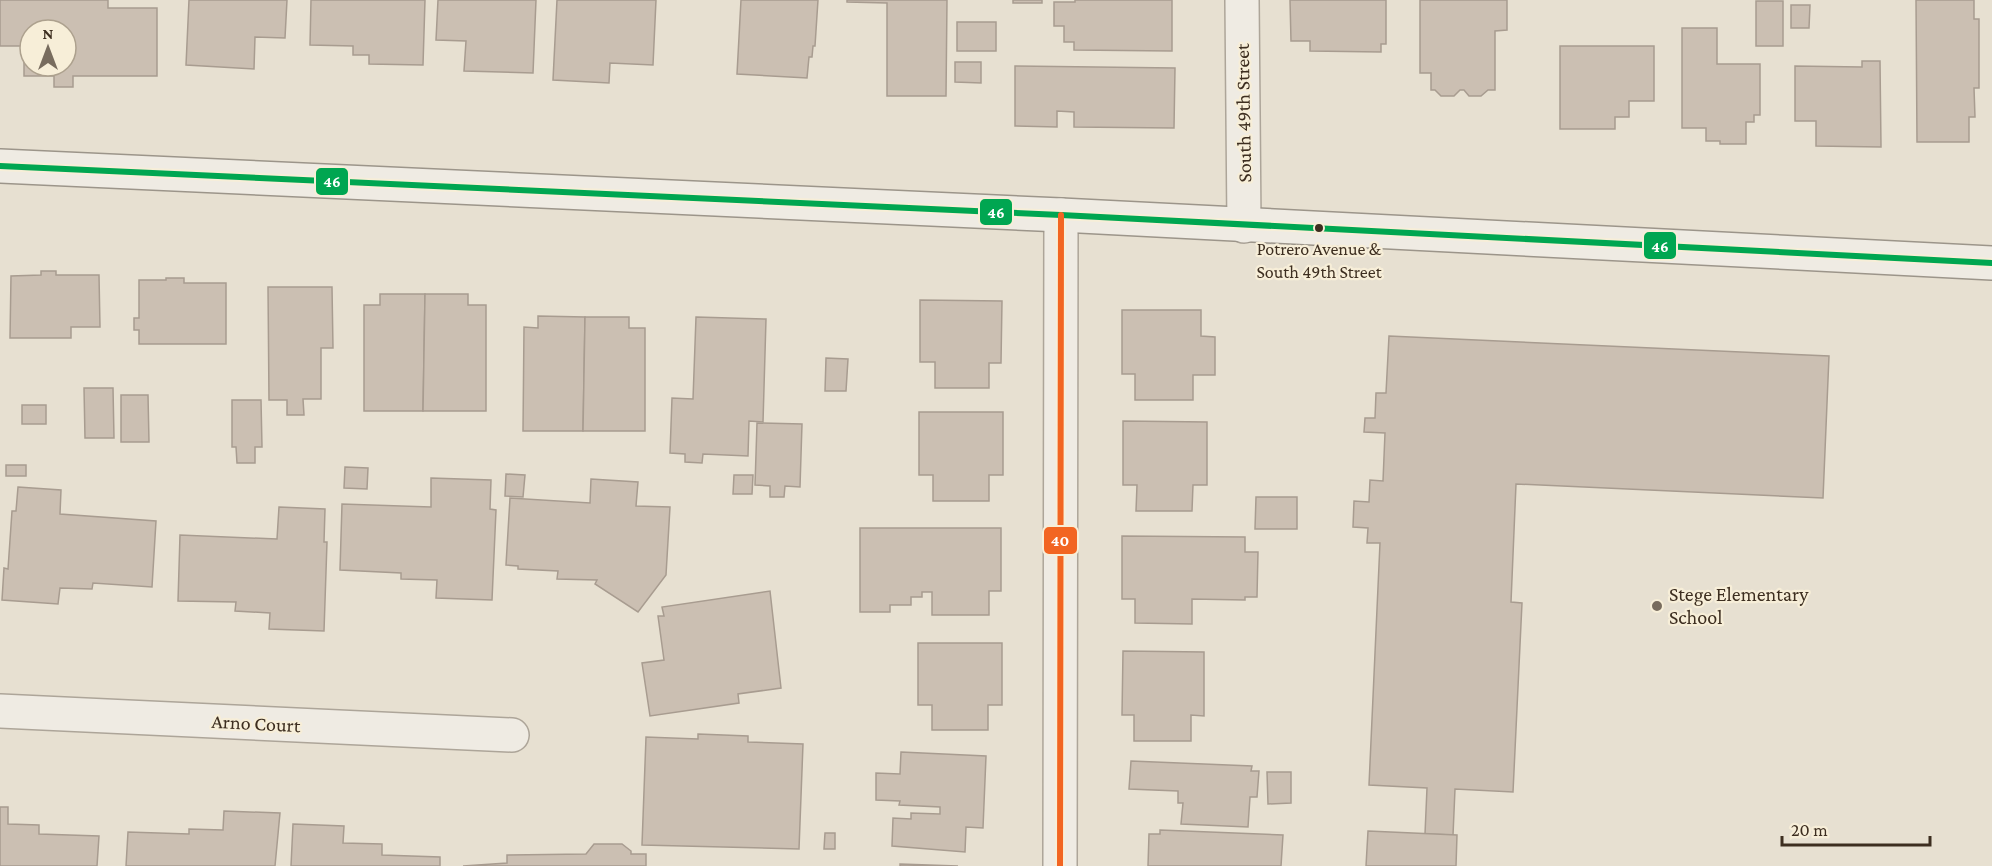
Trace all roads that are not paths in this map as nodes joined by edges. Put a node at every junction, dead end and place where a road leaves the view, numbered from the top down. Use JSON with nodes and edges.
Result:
{"nodes":[{"id":1,"x":1242,"y":0,"type":"edge"},
{"id":2,"x":0,"y":166,"type":"edge"},
{"id":3,"x":1061,"y":214,"type":"junction"},
{"id":4,"x":1244,"y":226,"type":"junction"},
{"id":5,"x":1992,"y":262,"type":"edge"},
{"id":6,"x":0,"y":711,"type":"edge"},
{"id":7,"x":512,"y":735,"type":"dead end"},
{"id":8,"x":1060,"y":866,"type":"edge"}],
"edges":[{"from":1,"to":4,"type":"street","name":"South 49th Street"},
{"from":2,"to":3,"type":"street"},
{"from":3,"to":4,"type":"street"},
{"from":3,"to":8,"type":"street"},
{"from":4,"to":5,"type":"street"},
{"from":6,"to":7,"type":"street","name":"Arno Court"}]}
